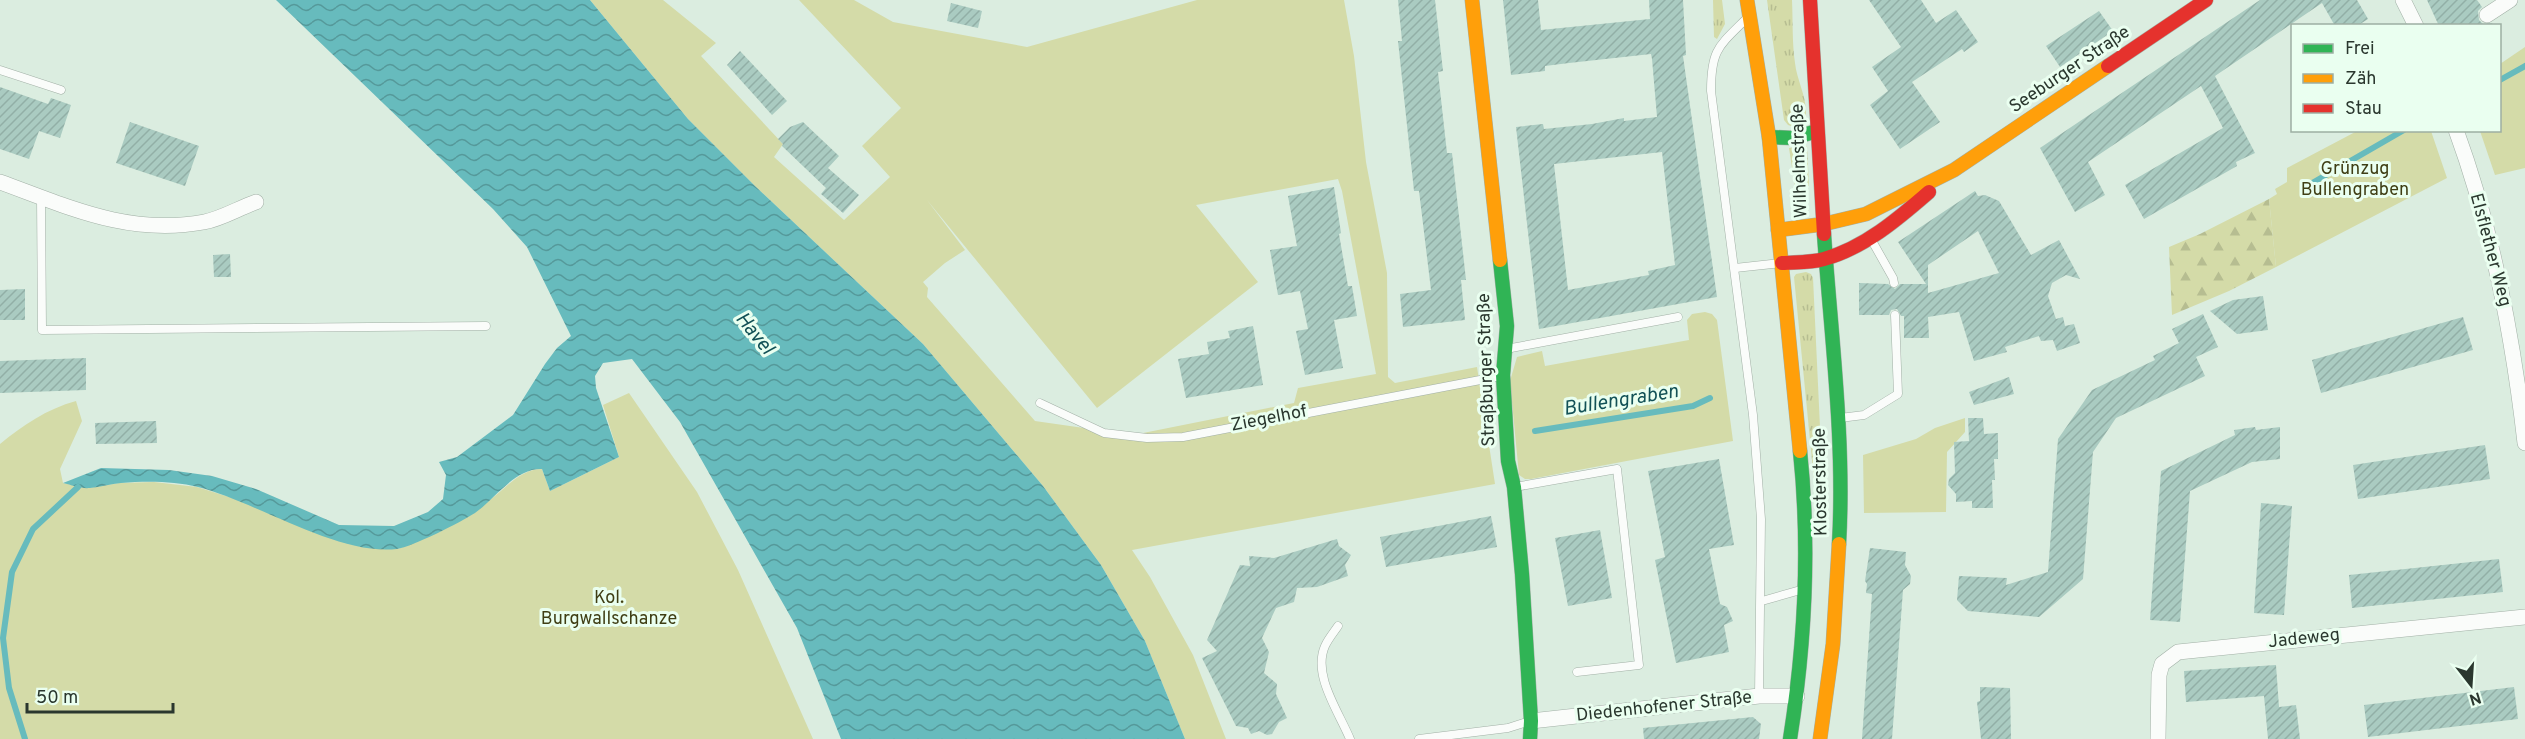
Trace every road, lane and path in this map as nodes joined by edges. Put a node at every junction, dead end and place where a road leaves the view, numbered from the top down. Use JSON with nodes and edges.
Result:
{"nodes":[{"id":1,"x":1472,"y":0,"type":"edge"},
{"id":2,"x":1747,"y":0,"type":"edge"},
{"id":3,"x":1810,"y":0,"type":"edge"},
{"id":4,"x":2206,"y":0,"type":"edge"},
{"id":5,"x":2403,"y":0,"type":"edge"},
{"id":6,"x":2510,"y":0,"type":"edge"},
{"id":7,"x":2487,"y":15,"type":"dead end"},
{"id":8,"x":1748,"y":16,"type":"junction"},
{"id":9,"x":2415,"y":24,"type":"edge"},
{"id":10,"x":0,"y":70,"type":"edge"},
{"id":11,"x":61,"y":90,"type":"dead end"},
{"id":12,"x":1817,"y":131,"type":"junction"},
{"id":13,"x":2457,"y":132,"type":"edge"},
{"id":14,"x":1769,"y":137,"type":"junction"},
{"id":15,"x":1954,"y":170,"type":"junction"},
{"id":16,"x":0,"y":182,"type":"edge"},
{"id":17,"x":41,"y":197,"type":"junction"},
{"id":18,"x":256,"y":202,"type":"dead end"},
{"id":19,"x":1824,"y":224,"type":"junction"},
{"id":20,"x":1779,"y":230,"type":"junction"},
{"id":21,"x":1870,"y":238,"type":"junction"},
{"id":22,"x":1826,"y":259,"type":"junction"},
{"id":23,"x":1782,"y":263,"type":"junction"},
{"id":24,"x":1735,"y":268,"type":"junction"},
{"id":25,"x":1894,"y":284,"type":"dead end"},
{"id":26,"x":1895,"y":315,"type":"dead end"},
{"id":27,"x":1678,"y":317,"type":"dead end"},
{"id":28,"x":486,"y":326,"type":"dead end"},
{"id":29,"x":1506,"y":349,"type":"junction"},
{"id":30,"x":1503,"y":375,"type":"junction"},
{"id":31,"x":1040,"y":403,"type":"dead end"},
{"id":32,"x":1837,"y":418,"type":"junction"},
{"id":33,"x":2525,"y":443,"type":"edge"},
{"id":34,"x":1514,"y":487,"type":"junction"},
{"id":35,"x":1805,"y":589,"type":"junction"},
{"id":36,"x":1762,"y":600,"type":"junction"},
{"id":37,"x":2525,"y":617,"type":"edge"},
{"id":38,"x":1338,"y":626,"type":"dead end"},
{"id":39,"x":1576,"y":672,"type":"dead end"},
{"id":40,"x":1760,"y":696,"type":"junction"},
{"id":41,"x":1797,"y":696,"type":"junction"},
{"id":42,"x":1531,"y":721,"type":"junction"},
{"id":43,"x":1350,"y":739,"type":"edge"},
{"id":44,"x":1419,"y":739,"type":"edge"},
{"id":45,"x":1530,"y":739,"type":"edge"},
{"id":46,"x":1790,"y":739,"type":"edge"},
{"id":47,"x":1820,"y":739,"type":"edge"},
{"id":48,"x":2158,"y":739,"type":"edge"}],
"edges":[{"from":1,"to":29,"type":"main road","name":"Straßburger Straße"},
{"from":2,"to":8,"type":"main road","name":"Wilhelmstraße"},
{"from":3,"to":12,"type":"main road","name":"Wilhelmstraße"},
{"from":4,"to":15,"type":"main road","name":"Seeburger Straße"},
{"from":5,"to":9,"type":"street"},
{"from":6,"to":7,"type":"street"},
{"from":8,"to":14,"type":"main road","name":"Wilhelmstraße"},
{"from":8,"to":24,"type":"lane"},
{"from":10,"to":11,"type":"lane"},
{"from":12,"to":14,"type":"main road"},
{"from":12,"to":19,"type":"main road","name":"Wilhelmstraße"},
{"from":13,"to":33,"type":"street","name":"Elsflether Weg"},
{"from":14,"to":20,"type":"main road","name":"Wilhelmstraße"},
{"from":15,"to":19,"type":"main road","name":"Seeburger Straße"},
{"from":15,"to":21,"type":"main road","name":"Seeburger Straße"},
{"from":16,"to":17,"type":"street"},
{"from":17,"to":18,"type":"street"},
{"from":17,"to":28,"type":"lane"},
{"from":19,"to":20,"type":"main road","name":"Wilhelmstraße"},
{"from":19,"to":22,"type":"main road","name":"Klosterstraße"},
{"from":20,"to":23,"type":"main road","name":"Klosterstraße"},
{"from":21,"to":22,"type":"main road","name":"Seeburger Straße"},
{"from":21,"to":25,"type":"lane"},
{"from":22,"to":23,"type":"main road"},
{"from":22,"to":32,"type":"main road","name":"Klosterstraße"},
{"from":23,"to":24,"type":"lane"},
{"from":23,"to":35,"type":"main road","name":"Klosterstraße"},
{"from":24,"to":36,"type":"lane"},
{"from":26,"to":32,"type":"lane"},
{"from":27,"to":29,"type":"lane"},
{"from":29,"to":30,"type":"main road","name":"Straßburger Straße"},
{"from":30,"to":31,"type":"lane","name":"Ziegelhof"},
{"from":30,"to":34,"type":"main road","name":"Straßburger Straße"},
{"from":32,"to":47,"type":"main road","name":"Klosterstraße"},
{"from":34,"to":39,"type":"lane"},
{"from":34,"to":42,"type":"main road","name":"Straßburger Straße"},
{"from":35,"to":36,"type":"lane"},
{"from":35,"to":41,"type":"main road","name":"Klosterstraße"},
{"from":36,"to":40,"type":"lane"},
{"from":37,"to":48,"type":"street","name":"Jadeweg"},
{"from":38,"to":43,"type":"lane"},
{"from":40,"to":41,"type":"street","name":"Diedenhofener Straße"},
{"from":40,"to":42,"type":"street","name":"Diedenhofener Straße"},
{"from":41,"to":46,"type":"main road","name":"Klosterstraße"},
{"from":42,"to":44,"type":"lane"},
{"from":42,"to":45,"type":"main road","name":"Straßburger Straße"}]}
